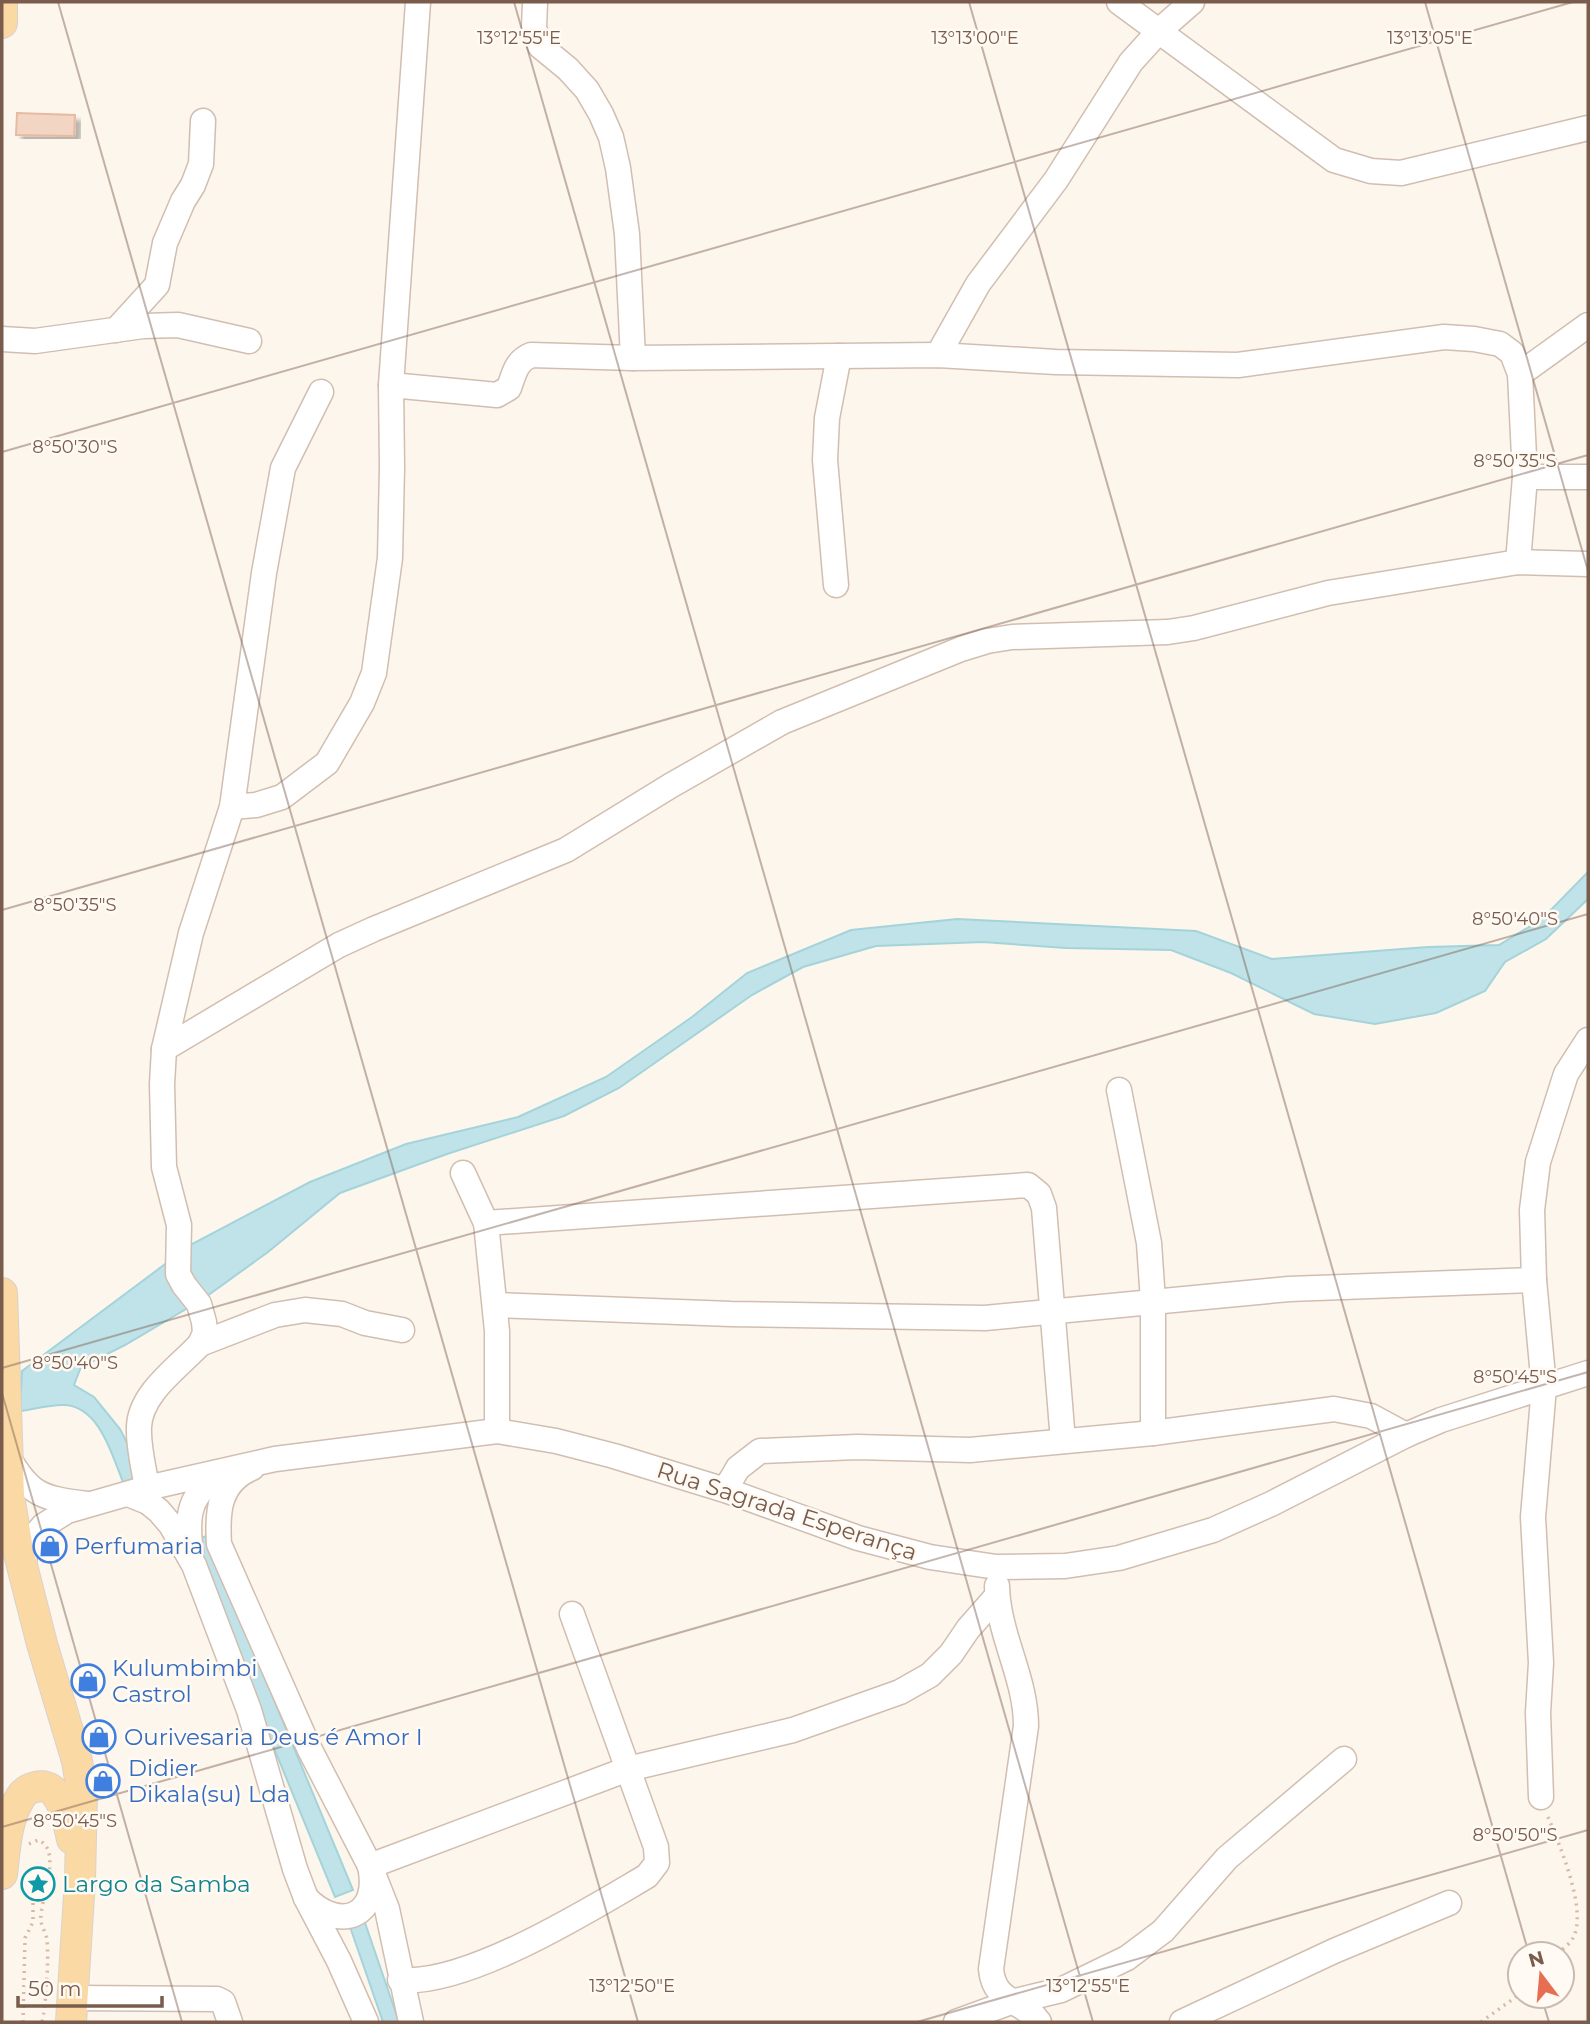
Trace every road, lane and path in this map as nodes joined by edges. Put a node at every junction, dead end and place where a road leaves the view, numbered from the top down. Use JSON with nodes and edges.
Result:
{"nodes":[{"id":1,"x":2,"y":2,"type":"edge"},
{"id":2,"x":418,"y":2,"type":"edge"},
{"id":3,"x":535,"y":2,"type":"edge"},
{"id":4,"x":1119,"y":2,"type":"edge"},
{"id":5,"x":1192,"y":2,"type":"edge"},
{"id":6,"x":2,"y":23,"type":"edge"},
{"id":7,"x":1160,"y":30,"type":"junction"},
{"id":8,"x":203,"y":121,"type":"dead end"},
{"id":9,"x":1588,"y":128,"type":"edge"},
{"id":10,"x":1588,"y":325,"type":"edge"},
{"id":11,"x":116,"y":330,"type":"junction"},
{"id":12,"x":2,"y":339,"type":"edge"},
{"id":13,"x":249,"y":341,"type":"dead end"},
{"id":14,"x":938,"y":355,"type":"junction"},
{"id":15,"x":839,"y":356,"type":"junction"},
{"id":16,"x":633,"y":358,"type":"junction"},
{"id":17,"x":1520,"y":374,"type":"junction"},
{"id":18,"x":391,"y":385,"type":"junction"},
{"id":19,"x":321,"y":392,"type":"dead end"},
{"id":20,"x":1524,"y":477,"type":"junction"},
{"id":21,"x":1588,"y":477,"type":"edge"},
{"id":22,"x":1518,"y":562,"type":"junction"},
{"id":23,"x":1588,"y":564,"type":"edge"},
{"id":24,"x":836,"y":585,"type":"dead end"},
{"id":25,"x":232,"y":807,"type":"junction"},
{"id":26,"x":1588,"y":1040,"type":"edge"},
{"id":27,"x":164,"y":1049,"type":"junction"},
{"id":28,"x":1119,"y":1090,"type":"dead end"},
{"id":29,"x":463,"y":1173,"type":"dead end"},
{"id":30,"x":486,"y":1223,"type":"junction"},
{"id":31,"x":1534,"y":1280,"type":"junction"},
{"id":32,"x":2,"y":1293,"type":"edge"},
{"id":33,"x":1153,"y":1301,"type":"junction"},
{"id":34,"x":495,"y":1305,"type":"junction"},
{"id":35,"x":1053,"y":1310,"type":"junction"},
{"id":36,"x":402,"y":1330,"type":"dead end"},
{"id":37,"x":200,"y":1344,"type":"junction"},
{"id":38,"x":1588,"y":1373,"type":"edge"},
{"id":39,"x":1544,"y":1387,"type":"junction"},
{"id":40,"x":497,"y":1431,"type":"junction"},
{"id":41,"x":1153,"y":1433,"type":"junction"},
{"id":42,"x":1406,"y":1435,"type":"junction"},
{"id":43,"x":1063,"y":1441,"type":"junction"},
{"id":44,"x":7,"y":1455,"type":"junction"},
{"id":45,"x":275,"y":1459,"type":"junction"},
{"id":46,"x":230,"y":1470,"type":"junction"},
{"id":47,"x":725,"y":1490,"type":"junction"},
{"id":48,"x":137,"y":1491,"type":"junction"},
{"id":49,"x":91,"y":1504,"type":"junction"},
{"id":50,"x":194,"y":1565,"type":"junction"},
{"id":51,"x":996,"y":1567,"type":"junction"},
{"id":52,"x":23,"y":1569,"type":"junction"},
{"id":53,"x":997,"y":1597,"type":"junction"},
{"id":54,"x":572,"y":1614,"type":"dead end"},
{"id":55,"x":1344,"y":1759,"type":"dead end"},
{"id":56,"x":628,"y":1769,"type":"junction"},
{"id":57,"x":1541,"y":1797,"type":"joint"},
{"id":58,"x":26,"y":1848,"type":"dead end"},
{"id":59,"x":370,"y":1866,"type":"junction"},
{"id":60,"x":14,"y":1874,"type":"edge"},
{"id":61,"x":80,"y":1881,"type":"junction"},
{"id":62,"x":306,"y":1898,"type":"junction"},
{"id":63,"x":1449,"y":1903,"type":"dead end"},
{"id":64,"x":1571,"y":1940,"type":"edge"},
{"id":65,"x":400,"y":1980,"type":"junction"},
{"id":66,"x":1011,"y":2002,"type":"junction"},
{"id":67,"x":1506,"y":2004,"type":"edge"},
{"id":68,"x":72,"y":2010,"type":"edge"},
{"id":69,"x":23,"y":2022,"type":"edge"},
{"id":70,"x":42,"y":2022,"type":"edge"},
{"id":71,"x":230,"y":2022,"type":"edge"},
{"id":72,"x":366,"y":2022,"type":"edge"},
{"id":73,"x":411,"y":2022,"type":"edge"},
{"id":74,"x":956,"y":2022,"type":"edge"},
{"id":75,"x":1039,"y":2022,"type":"edge"},
{"id":76,"x":1182,"y":2022,"type":"edge"},
{"id":77,"x":1481,"y":2022,"type":"edge"}],
"edges":[{"from":1,"to":6,"type":"main road"},
{"from":2,"to":18,"type":"street"},
{"from":3,"to":16,"type":"street"},
{"from":4,"to":7,"type":"street"},
{"from":5,"to":7,"type":"street"},
{"from":7,"to":9,"type":"street"},
{"from":7,"to":14,"type":"street"},
{"from":8,"to":11,"type":"street"},
{"from":10,"to":17,"type":"street"},
{"from":11,"to":12,"type":"street"},
{"from":11,"to":13,"type":"street"},
{"from":14,"to":15,"type":"street"},
{"from":14,"to":17,"type":"street"},
{"from":15,"to":16,"type":"street"},
{"from":15,"to":24,"type":"street"},
{"from":16,"to":18,"type":"street"},
{"from":17,"to":20,"type":"street"},
{"from":18,"to":25,"type":"street"},
{"from":19,"to":25,"type":"street"},
{"from":20,"to":21,"type":"street"},
{"from":20,"to":22,"type":"street"},
{"from":22,"to":23,"type":"street"},
{"from":22,"to":27,"type":"street"},
{"from":25,"to":27,"type":"street"},
{"from":26,"to":31,"type":"street"},
{"from":27,"to":37,"type":"street"},
{"from":28,"to":33,"type":"street"},
{"from":29,"to":30,"type":"street"},
{"from":30,"to":34,"type":"street"},
{"from":30,"to":35,"type":"street"},
{"from":31,"to":33,"type":"street"},
{"from":31,"to":39,"type":"street"},
{"from":32,"to":44,"type":"main road"},
{"from":33,"to":35,"type":"street"},
{"from":33,"to":41,"type":"street"},
{"from":34,"to":35,"type":"street"},
{"from":34,"to":40,"type":"street"},
{"from":35,"to":43,"type":"street"},
{"from":36,"to":37,"type":"street"},
{"from":37,"to":48,"type":"street"},
{"from":38,"to":39,"type":"street","name":"Rua Sagrada Esperança"},
{"from":39,"to":42,"type":"street","name":"Rua Sagrada Esperança"},
{"from":39,"to":57,"type":"street"},
{"from":40,"to":45,"type":"street","name":"Rua Sagrada Esperança"},
{"from":40,"to":47,"type":"street","name":"Rua Sagrada Esperança"},
{"from":41,"to":42,"type":"street"},
{"from":41,"to":43,"type":"street"},
{"from":42,"to":51,"type":"street","name":"Rua Sagrada Esperança"},
{"from":43,"to":47,"type":"street"},
{"from":44,"to":49,"type":"street"},
{"from":44,"to":52,"type":"main road"},
{"from":45,"to":46,"type":"street"},
{"from":45,"to":59,"type":"street"},
{"from":46,"to":48,"type":"street"},
{"from":46,"to":50,"type":"street"},
{"from":47,"to":51,"type":"street","name":"Rua Sagrada Esperança"},
{"from":48,"to":49,"type":"street"},
{"from":48,"to":50,"type":"street"},
{"from":49,"to":52,"type":"street"},
{"from":50,"to":62,"type":"street"},
{"from":51,"to":53,"type":"street"},
{"from":52,"to":61,"type":"main road"},
{"from":53,"to":56,"type":"street"},
{"from":53,"to":66,"type":"street"},
{"from":54,"to":56,"type":"street"},
{"from":55,"to":66,"type":"street"},
{"from":56,"to":59,"type":"street"},
{"from":56,"to":65,"type":"street"},
{"from":57,"to":64,"type":"path"},
{"from":58,"to":70,"type":"path"},
{"from":59,"to":62,"type":"street"},
{"from":59,"to":65,"type":"street"},
{"from":60,"to":61,"type":"main road"},
{"from":60,"to":69,"type":"path"},
{"from":61,"to":68,"type":"main road"},
{"from":62,"to":72,"type":"street"},
{"from":63,"to":76,"type":"street"},
{"from":65,"to":73,"type":"street"},
{"from":66,"to":74,"type":"street"},
{"from":66,"to":75,"type":"street"},
{"from":67,"to":77,"type":"path"},
{"from":68,"to":71,"type":"street"}]}
